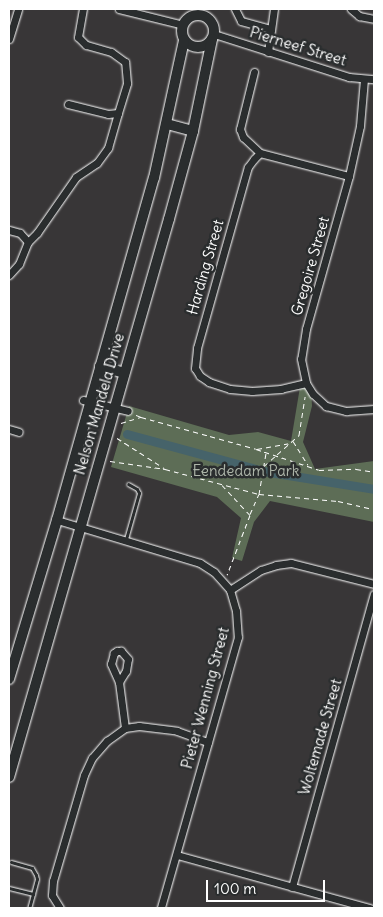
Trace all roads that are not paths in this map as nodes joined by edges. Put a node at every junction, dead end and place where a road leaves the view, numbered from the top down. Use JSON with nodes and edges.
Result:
{"nodes":[{"id":1,"x":18,"y":9,"type":"edge"},
{"id":2,"x":83,"y":9,"type":"edge"},
{"id":3,"x":119,"y":9,"type":"edge"},
{"id":4,"x":214,"y":9,"type":"edge"},
{"id":5,"x":235,"y":9,"type":"edge"},
{"id":6,"x":274,"y":9,"type":"edge"},
{"id":7,"x":353,"y":11,"type":"edge"},
{"id":8,"x":186,"y":17,"type":"edge"},
{"id":9,"x":374,"y":19,"type":"edge"},
{"id":10,"x":212,"y":23,"type":"junction"},
{"id":11,"x":271,"y":29,"type":"junction"},
{"id":12,"x":213,"y":36,"type":"junction"},
{"id":13,"x":9,"y":39,"type":"edge"},
{"id":14,"x":184,"y":40,"type":"junction"},
{"id":15,"x":268,"y":52,"type":"junction"},
{"id":16,"x":254,"y":72,"type":"dead end"},
{"id":17,"x":364,"y":79,"type":"junction"},
{"id":18,"x":374,"y":79,"type":"edge"},
{"id":19,"x":68,"y":104,"type":"dead end"},
{"id":20,"x":118,"y":113,"type":"junction"},
{"id":21,"x":167,"y":124,"type":"junction"},
{"id":22,"x":193,"y":131,"type":"junction"},
{"id":23,"x":260,"y":153,"type":"junction"},
{"id":24,"x":349,"y":176,"type":"junction"},
{"id":25,"x":9,"y":230,"type":"edge"},
{"id":26,"x":28,"y":242,"type":"junction"},
{"id":27,"x":9,"y":274,"type":"edge"},
{"id":28,"x":100,"y":366,"type":"junction"},
{"id":29,"x":124,"y":373,"type":"junction"},
{"id":30,"x":306,"y":382,"type":"junction"},
{"id":31,"x":87,"y":401,"type":"junction"},
{"id":32,"x":114,"y":408,"type":"junction"},
{"id":33,"x":374,"y":409,"type":"edge"},
{"id":34,"x":128,"y":412,"type":"dead end"},
{"id":35,"x":9,"y":429,"type":"edge"},
{"id":36,"x":19,"y":432,"type":"dead end"},
{"id":37,"x":128,"y":484,"type":"dead end"},
{"id":38,"x":57,"y":520,"type":"junction"},
{"id":39,"x":79,"y":527,"type":"junction"},
{"id":40,"x":126,"y":540,"type":"junction"},
{"id":41,"x":374,"y":584,"type":"edge"},
{"id":42,"x":227,"y":587,"type":"junction"},
{"id":43,"x":374,"y":594,"type":"edge"},
{"id":44,"x":9,"y":680,"type":"edge"},
{"id":45,"x":119,"y":682,"type":"dead end"},
{"id":46,"x":125,"y":728,"type":"junction"},
{"id":47,"x":208,"y":742,"type":"junction"},
{"id":48,"x":11,"y":761,"type":"edge"},
{"id":49,"x":9,"y":777,"type":"edge"},
{"id":50,"x":177,"y":855,"type":"junction"},
{"id":51,"x":12,"y":862,"type":"dead end"},
{"id":52,"x":292,"y":887,"type":"junction"},
{"id":53,"x":9,"y":888,"type":"edge"},
{"id":54,"x":33,"y":894,"type":"junction"},
{"id":55,"x":29,"y":908,"type":"edge"},
{"id":56,"x":60,"y":908,"type":"edge"},
{"id":57,"x":161,"y":908,"type":"edge"},
{"id":58,"x":370,"y":908,"type":"edge"}],
"edges":[{"from":1,"to":13,"type":"street"},
{"from":2,"to":20,"type":"street"},
{"from":3,"to":8,"type":"street"},
{"from":4,"to":10,"type":"street"},
{"from":5,"to":11,"type":"street"},
{"from":6,"to":11,"type":"street"},
{"from":7,"to":9,"type":"street"},
{"from":8,"to":10,"type":"street"},
{"from":8,"to":14,"type":"street"},
{"from":10,"to":12,"type":"street"},
{"from":11,"to":15,"type":"street"},
{"from":12,"to":14,"type":"street"},
{"from":12,"to":15,"type":"street","name":"Pierneef Street"},
{"from":12,"to":22,"type":"street","name":"Nelson Mandela Drive"},
{"from":14,"to":21,"type":"street","name":"Nelson Mandela Drive"},
{"from":15,"to":17,"type":"street","name":"Pierneef Street"},
{"from":16,"to":23,"type":"street"},
{"from":17,"to":18,"type":"street","name":"Pierneef Street"},
{"from":17,"to":24,"type":"street","name":"Gregoire Street"},
{"from":19,"to":20,"type":"street"},
{"from":20,"to":26,"type":"street"},
{"from":21,"to":22,"type":"street"},
{"from":21,"to":28,"type":"street","name":"Nelson Mandela Drive"},
{"from":22,"to":29,"type":"street","name":"Nelson Mandela Drive"},
{"from":23,"to":24,"type":"street"},
{"from":23,"to":30,"type":"street","name":"Harding Street"},
{"from":24,"to":30,"type":"street","name":"Gregoire Street"},
{"from":25,"to":26,"type":"street"},
{"from":26,"to":27,"type":"street"},
{"from":28,"to":29,"type":"street"},
{"from":28,"to":31,"type":"street","name":"Nelson Mandela Drive"},
{"from":29,"to":32,"type":"street","name":"Nelson Mandela Drive"},
{"from":30,"to":33,"type":"street","name":"Gregoire Street"},
{"from":31,"to":32,"type":"street"},
{"from":31,"to":38,"type":"street","name":"Nelson Mandela Drive"},
{"from":32,"to":34,"type":"street"},
{"from":32,"to":39,"type":"street","name":"Nelson Mandela Drive"},
{"from":35,"to":36,"type":"street"},
{"from":37,"to":40,"type":"lane"},
{"from":38,"to":39,"type":"street"},
{"from":38,"to":44,"type":"street","name":"Nelson Mandela Drive"},
{"from":39,"to":40,"type":"street"},
{"from":39,"to":48,"type":"street","name":"Nelson Mandela Drive"},
{"from":40,"to":42,"type":"street"},
{"from":41,"to":42,"type":"street"},
{"from":42,"to":47,"type":"street","name":"Pieter Wenning Street"},
{"from":43,"to":52,"type":"street","name":"Woltemade Street"},
{"from":45,"to":46,"type":"street"},
{"from":46,"to":47,"type":"street"},
{"from":46,"to":56,"type":"street"},
{"from":47,"to":50,"type":"street","name":"Pieter Wenning Street"},
{"from":48,"to":49,"type":"street","name":"Nelson Mandela Drive"},
{"from":50,"to":52,"type":"street"},
{"from":50,"to":57,"type":"street","name":"Pieter Wenning Street"},
{"from":51,"to":54,"type":"lane"},
{"from":52,"to":58,"type":"street"},
{"from":53,"to":54,"type":"lane"},
{"from":54,"to":55,"type":"lane"}]}
